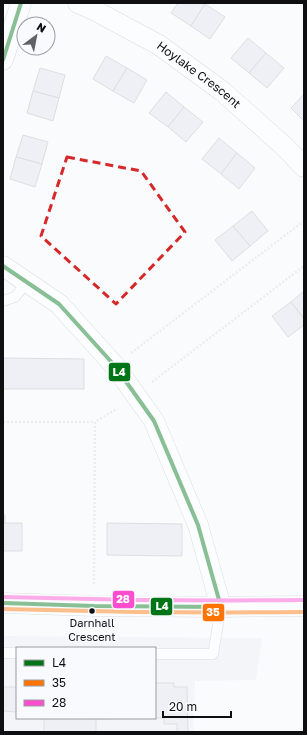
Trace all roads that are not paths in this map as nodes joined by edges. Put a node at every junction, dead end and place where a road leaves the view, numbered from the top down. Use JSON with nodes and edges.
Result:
{"nodes":[{"id":1,"x":22,"y":3,"type":"edge"},
{"id":2,"x":78,"y":3,"type":"edge"},
{"id":3,"x":3,"y":60,"type":"edge"},
{"id":4,"x":304,"y":167,"type":"edge"},
{"id":5,"x":3,"y":266,"type":"edge"},
{"id":6,"x":27,"y":282,"type":"junction"},
{"id":7,"x":3,"y":301,"type":"edge"},
{"id":8,"x":3,"y":603,"type":"edge"},
{"id":9,"x":304,"y":606,"type":"edge"},
{"id":10,"x":222,"y":607,"type":"junction"},
{"id":11,"x":3,"y":653,"type":"edge"},
{"id":12,"x":16,"y":653,"type":"edge"},
{"id":13,"x":156,"y":654,"type":"edge"}],
"edges":[{"from":1,"to":3,"type":"street"},
{"from":2,"to":4,"type":"street","name":"Hoylake Crescent"},
{"from":5,"to":6,"type":"street"},
{"from":6,"to":7,"type":"lane"},
{"from":6,"to":10,"type":"street"},
{"from":8,"to":10,"type":"street"},
{"from":9,"to":10,"type":"street"},
{"from":10,"to":13,"type":"lane"},
{"from":11,"to":12,"type":"lane"}]}
